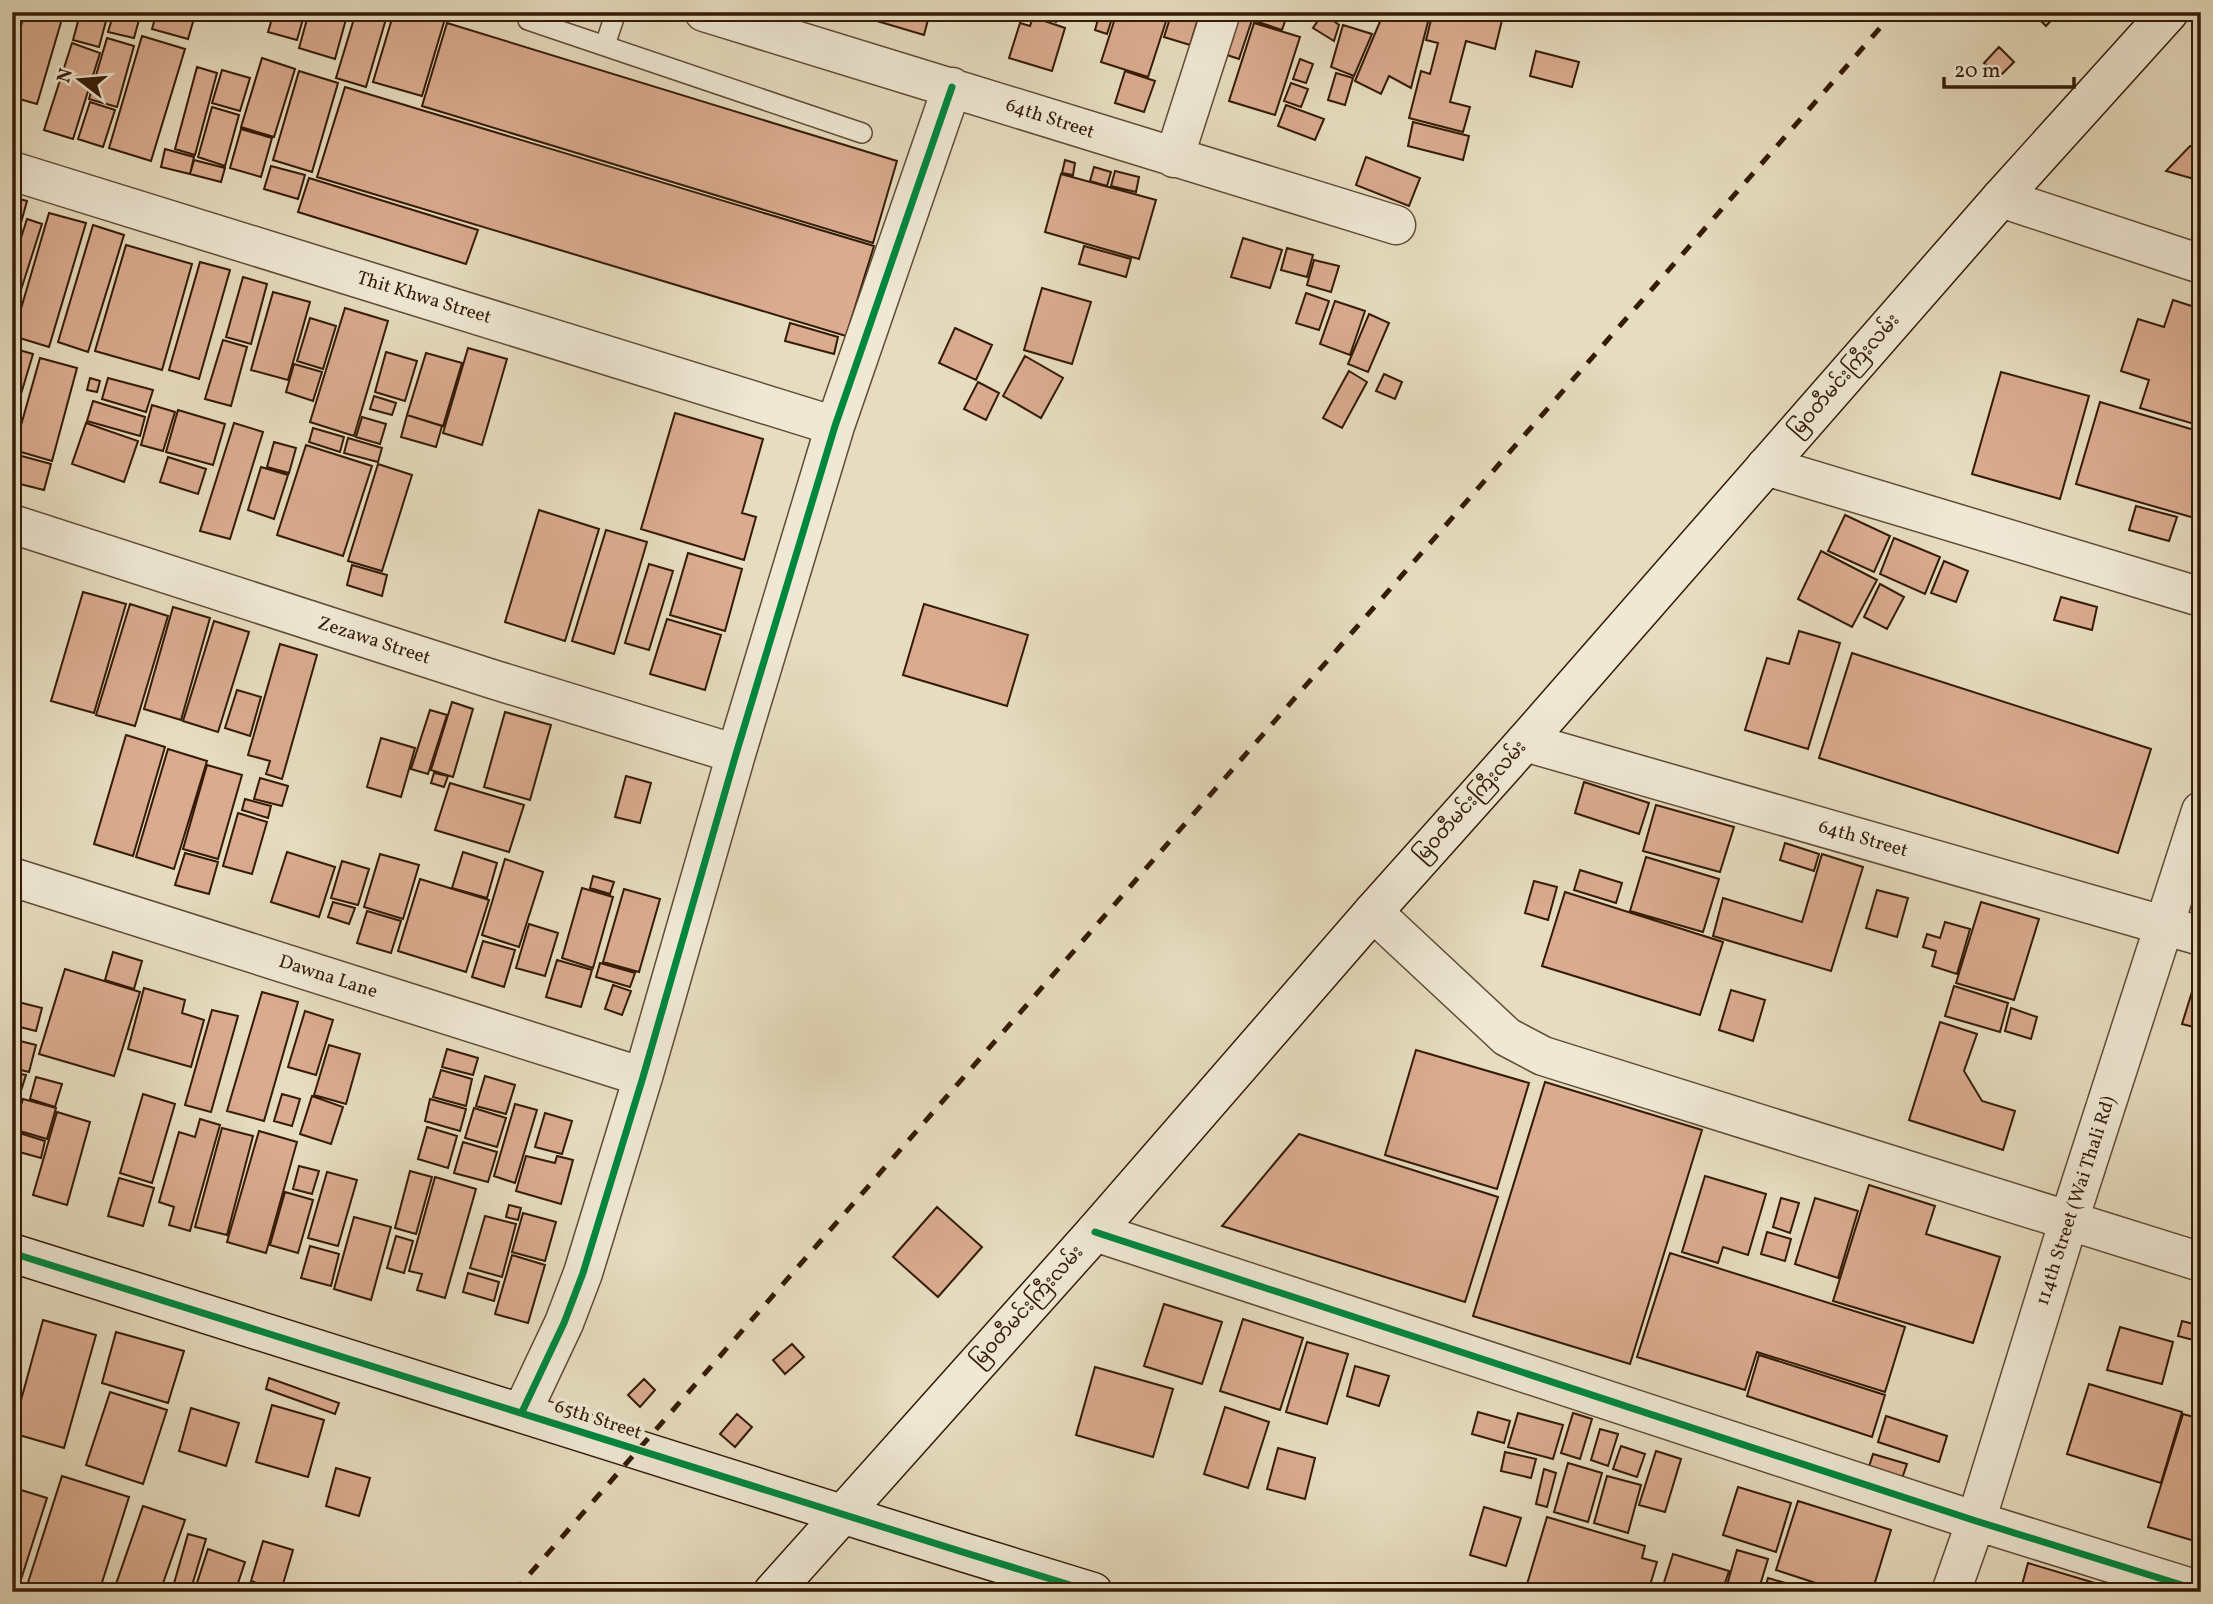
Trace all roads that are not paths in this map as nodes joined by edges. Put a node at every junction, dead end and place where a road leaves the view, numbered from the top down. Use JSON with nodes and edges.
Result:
{"nodes":[{"id":1,"x":616,"y":12,"type":"edge"},
{"id":2,"x":704,"y":12,"type":"edge"},
{"id":3,"x":1221,"y":12,"type":"edge"},
{"id":4,"x":2169,"y":12,"type":"edge"},
{"id":5,"x":528,"y":20,"type":"dead end"},
{"id":6,"x":605,"y":45,"type":"junction"},
{"id":7,"x":952,"y":87,"type":"junction"},
{"id":8,"x":862,"y":133,"type":"dead end"},
{"id":9,"x":1174,"y":158,"type":"junction"},
{"id":10,"x":12,"y":171,"type":"edge"},
{"id":11,"x":2001,"y":198,"type":"junction"},
{"id":12,"x":1396,"y":225,"type":"dead end"},
{"id":13,"x":2201,"y":264,"type":"edge"},
{"id":14,"x":835,"y":426,"type":"junction"},
{"id":15,"x":1766,"y":466,"type":"junction"},
{"id":16,"x":12,"y":524,"type":"edge"},
{"id":17,"x":2201,"y":597,"type":"edge"},
{"id":18,"x":1525,"y":742,"type":"junction"},
{"id":19,"x":736,"y":754,"type":"junction"},
{"id":20,"x":2201,"y":811,"type":"edge"},
{"id":21,"x":12,"y":877,"type":"edge"},
{"id":22,"x":1373,"y":912,"type":"junction"},
{"id":23,"x":2165,"y":925,"type":"junction"},
{"id":24,"x":2201,"y":936,"type":"edge"},
{"id":25,"x":643,"y":1077,"type":"junction"},
{"id":26,"x":2069,"y":1220,"type":"junction"},
{"id":27,"x":1095,"y":1232,"type":"junction"},
{"id":28,"x":12,"y":1253,"type":"edge"},
{"id":29,"x":2201,"y":1262,"type":"edge"},
{"id":30,"x":522,"y":1412,"type":"junction"},
{"id":31,"x":840,"y":1515,"type":"junction"},
{"id":32,"x":1976,"y":1521,"type":"junction"},
{"id":33,"x":2201,"y":1591,"type":"edge"},
{"id":34,"x":773,"y":1592,"type":"edge"},
{"id":35,"x":1093,"y":1592,"type":"edge"},
{"id":36,"x":1951,"y":1592,"type":"edge"}],
"edges":[{"from":1,"to":6,"type":"lane"},
{"from":2,"to":7,"type":"street","name":"64th Street"},
{"from":3,"to":9,"type":"street"},
{"from":4,"to":11,"type":"street","name":"မြဝတီမင်းကြီးလမ်း"},
{"from":5,"to":6,"type":"lane"},
{"from":6,"to":8,"type":"lane"},
{"from":7,"to":9,"type":"street","name":"64th Street"},
{"from":7,"to":14,"type":"street"},
{"from":9,"to":12,"type":"street","name":"64th Street"},
{"from":10,"to":14,"type":"street","name":"Thit Khwa Street"},
{"from":11,"to":13,"type":"street"},
{"from":11,"to":15,"type":"street","name":"မြဝတီမင်းကြီးလမ်း"},
{"from":14,"to":19,"type":"street"},
{"from":15,"to":17,"type":"street"},
{"from":15,"to":18,"type":"street","name":"မြဝတီမင်းကြီးလမ်း"},
{"from":16,"to":19,"type":"street","name":"Zezawa Street"},
{"from":18,"to":22,"type":"street","name":"မြဝတီမင်းကြီးလမ်း"},
{"from":18,"to":23,"type":"street","name":"64th Street"},
{"from":19,"to":25,"type":"street"},
{"from":20,"to":23,"type":"street","name":"114th Street (Wai Thali Rd)"},
{"from":21,"to":25,"type":"street","name":"Dawna Lane"},
{"from":22,"to":26,"type":"street"},
{"from":22,"to":27,"type":"street","name":"မြဝတီမင်းကြီးလမ်း"},
{"from":23,"to":24,"type":"street","name":"64th Street"},
{"from":23,"to":26,"type":"street","name":"114th Street (Wai Thali Rd)"},
{"from":25,"to":30,"type":"street"},
{"from":26,"to":29,"type":"street"},
{"from":26,"to":32,"type":"street","name":"114th Street (Wai Thali Rd)"},
{"from":27,"to":31,"type":"street","name":"မြဝတီမင်းကြီးလမ်း"},
{"from":27,"to":32,"type":"street"},
{"from":28,"to":30,"type":"street","name":"65th Street"},
{"from":30,"to":31,"type":"street","name":"65th Street"},
{"from":31,"to":34,"type":"street","name":"မြဝတီမင်းကြီးလမ်း"},
{"from":31,"to":35,"type":"street","name":"65th Street"},
{"from":32,"to":33,"type":"street"},
{"from":32,"to":36,"type":"street","name":"114th Street (Wai Thali Rd)"}]}
